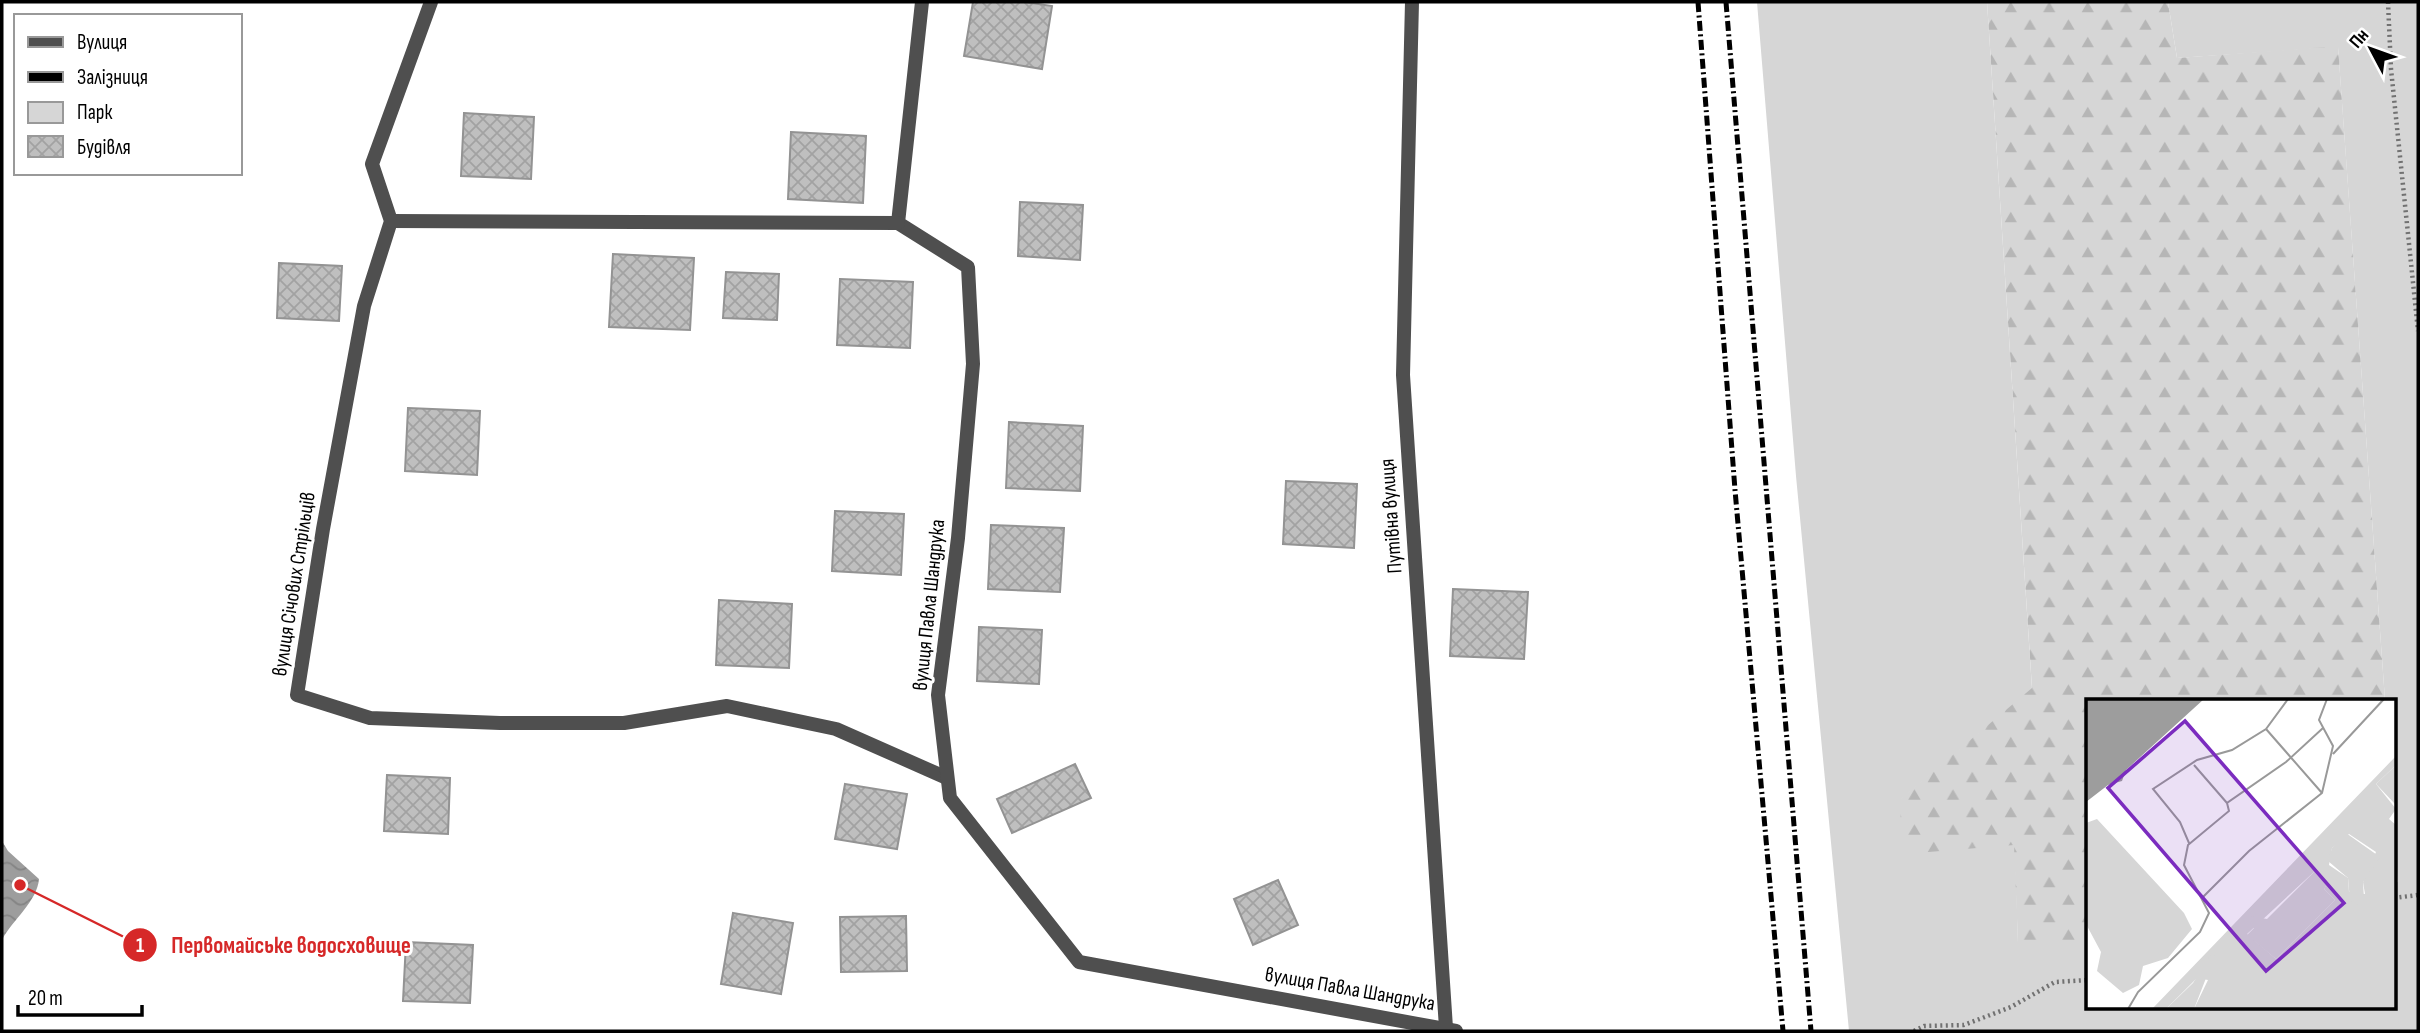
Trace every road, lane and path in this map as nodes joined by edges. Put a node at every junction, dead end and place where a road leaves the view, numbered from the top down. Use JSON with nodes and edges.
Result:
{"nodes":[{"id":1,"x":430,"y":2,"type":"edge"},
{"id":2,"x":922,"y":2,"type":"edge"},
{"id":3,"x":1412,"y":2,"type":"edge"},
{"id":4,"x":2388,"y":2,"type":"edge"},
{"id":5,"x":391,"y":220,"type":"junction"},
{"id":6,"x":898,"y":223,"type":"junction"},
{"id":7,"x":2418,"y":331,"type":"edge"},
{"id":8,"x":947,"y":778,"type":"junction"},
{"id":9,"x":2418,"y":895,"type":"edge"},
{"id":10,"x":2396,"y":898,"type":"edge"},
{"id":11,"x":2086,"y":980,"type":"edge"},
{"id":12,"x":1450,"y":1030,"type":"edge"},
{"id":13,"x":1913,"y":1031,"type":"edge"}],
"edges":[{"from":1,"to":5,"type":"street"},
{"from":2,"to":6,"type":"street"},
{"from":3,"to":12,"type":"street","name":"Путівна вулиця"},
{"from":4,"to":7,"type":"path"},
{"from":5,"to":6,"type":"street"},
{"from":5,"to":8,"type":"street","name":"вулиця Січових Стрільців"},
{"from":6,"to":8,"type":"street","name":"вулиця Павла Шандрука"},
{"from":8,"to":12,"type":"street","name":"вулиця Павла Шандрука"},
{"from":9,"to":10,"type":"path"},
{"from":11,"to":13,"type":"path"}]}
